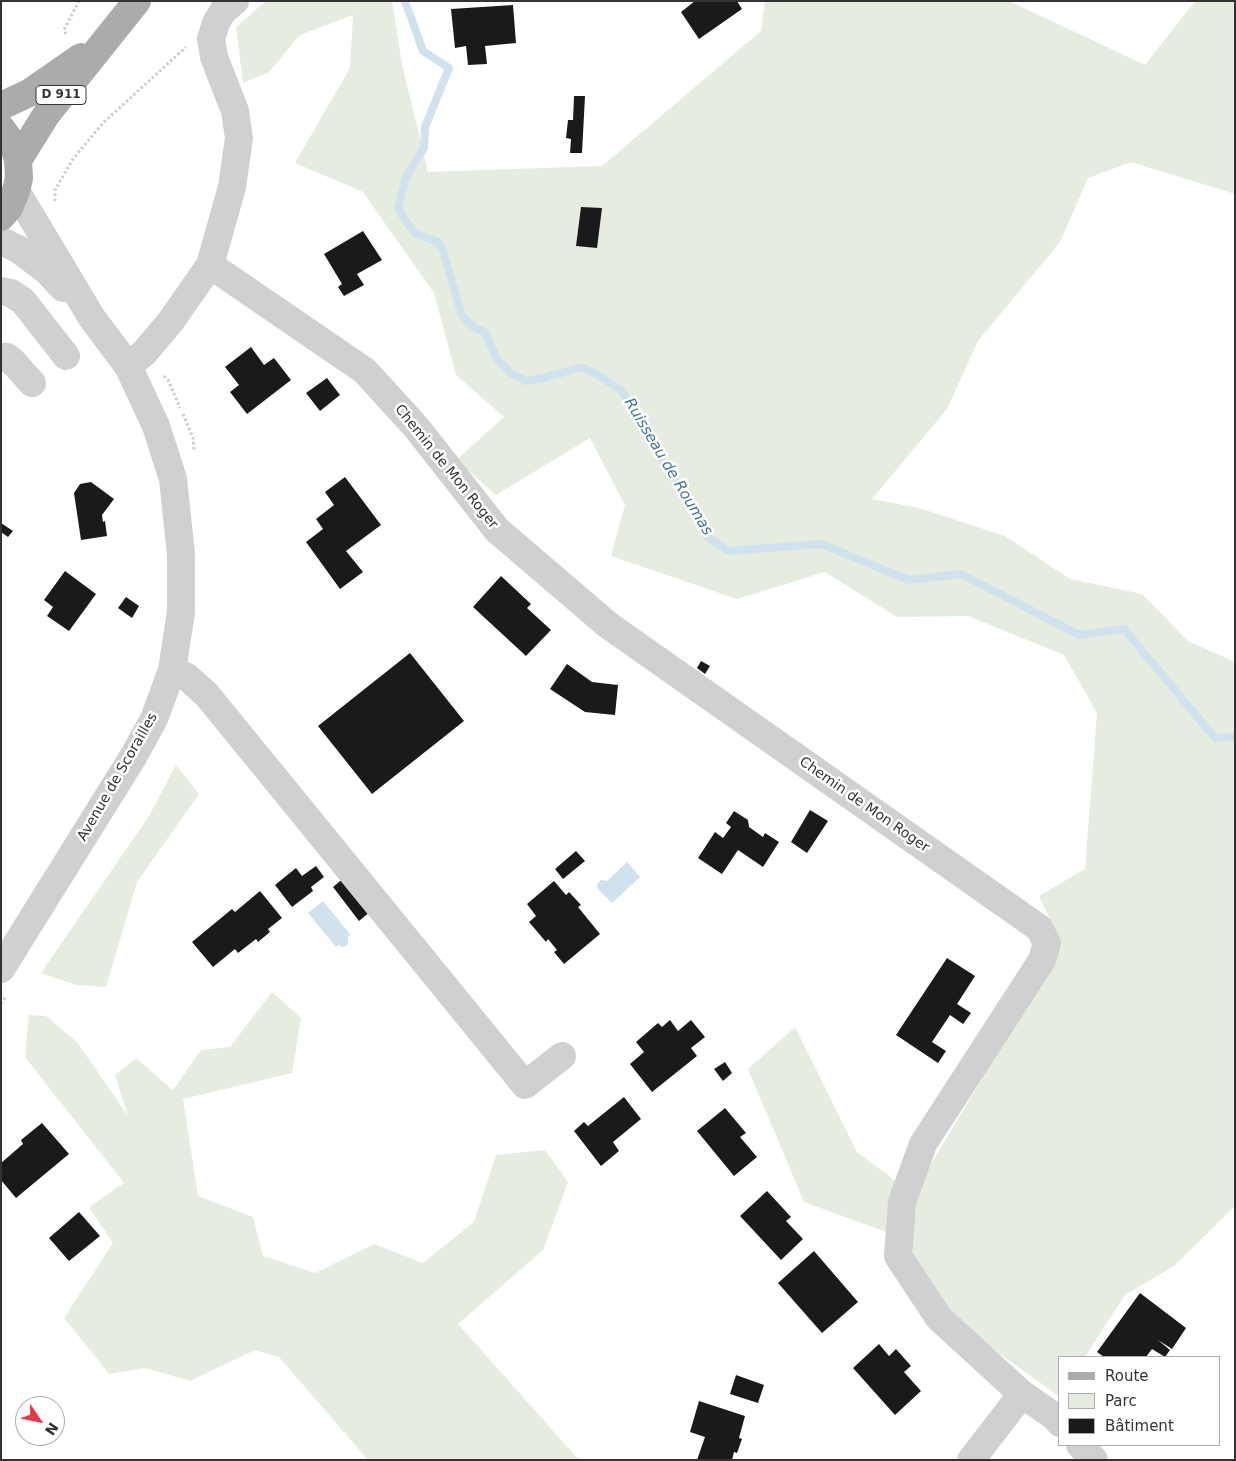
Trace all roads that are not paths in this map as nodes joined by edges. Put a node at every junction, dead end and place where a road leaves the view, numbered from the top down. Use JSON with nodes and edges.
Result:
{"nodes":[{"id":1,"x":137,"y":1,"type":"edge"},
{"id":2,"x":235,"y":1,"type":"edge"},
{"id":3,"x":110,"y":34,"type":"junction"},
{"id":4,"x":1,"y":106,"type":"edge"},
{"id":5,"x":1,"y":128,"type":"edge"},
{"id":6,"x":18,"y":160,"type":"junction"},
{"id":7,"x":16,"y":191,"type":"junction"},
{"id":8,"x":1,"y":217,"type":"edge"},
{"id":9,"x":1,"y":241,"type":"edge"},
{"id":10,"x":210,"y":265,"type":"junction"},
{"id":11,"x":1,"y":291,"type":"edge"},
{"id":12,"x":92,"y":318,"type":"junction"},
{"id":13,"x":66,"y":356,"type":"dead end"},
{"id":14,"x":1,"y":357,"type":"edge"},
{"id":15,"x":136,"y":360,"type":"junction"},
{"id":16,"x":32,"y":383,"type":"dead end"},
{"id":17,"x":172,"y":670,"type":"junction"},
{"id":18,"x":1,"y":969,"type":"edge"},
{"id":19,"x":562,"y":1056,"type":"dead end"},
{"id":20,"x":1022,"y":1394,"type":"junction"},
{"id":21,"x":1058,"y":1421,"type":"edge"},
{"id":22,"x":1081,"y":1446,"type":"edge"},
{"id":23,"x":971,"y":1460,"type":"edge"},
{"id":24,"x":1094,"y":1460,"type":"edge"}],
"edges":[{"from":1,"to":3,"type":"main road","number":"D 911"},
{"from":2,"to":10,"type":"street"},
{"from":3,"to":4,"type":"main road","number":"D 911"},
{"from":3,"to":6,"type":"main road","number":"D 911"},
{"from":5,"to":6,"type":"main road"},
{"from":6,"to":7,"type":"main road"},
{"from":7,"to":8,"type":"main road"},
{"from":7,"to":12,"type":"street","name":"Avenue de Scorailles"},
{"from":9,"to":12,"type":"street","name":"Avenue de Scorailles"},
{"from":10,"to":15,"type":"street"},
{"from":10,"to":20,"type":"street","name":"Chemin de Mon Roger"},
{"from":11,"to":13,"type":"street"},
{"from":12,"to":15,"type":"street","name":"Avenue de Scorailles"},
{"from":14,"to":16,"type":"street"},
{"from":15,"to":17,"type":"street","name":"Avenue de Scorailles"},
{"from":17,"to":18,"type":"street","name":"Avenue de Scorailles"},
{"from":17,"to":19,"type":"street"},
{"from":20,"to":21,"type":"street","name":"Chemin de Mon Roger"},
{"from":20,"to":23,"type":"street"},
{"from":22,"to":24,"type":"street"}]}
